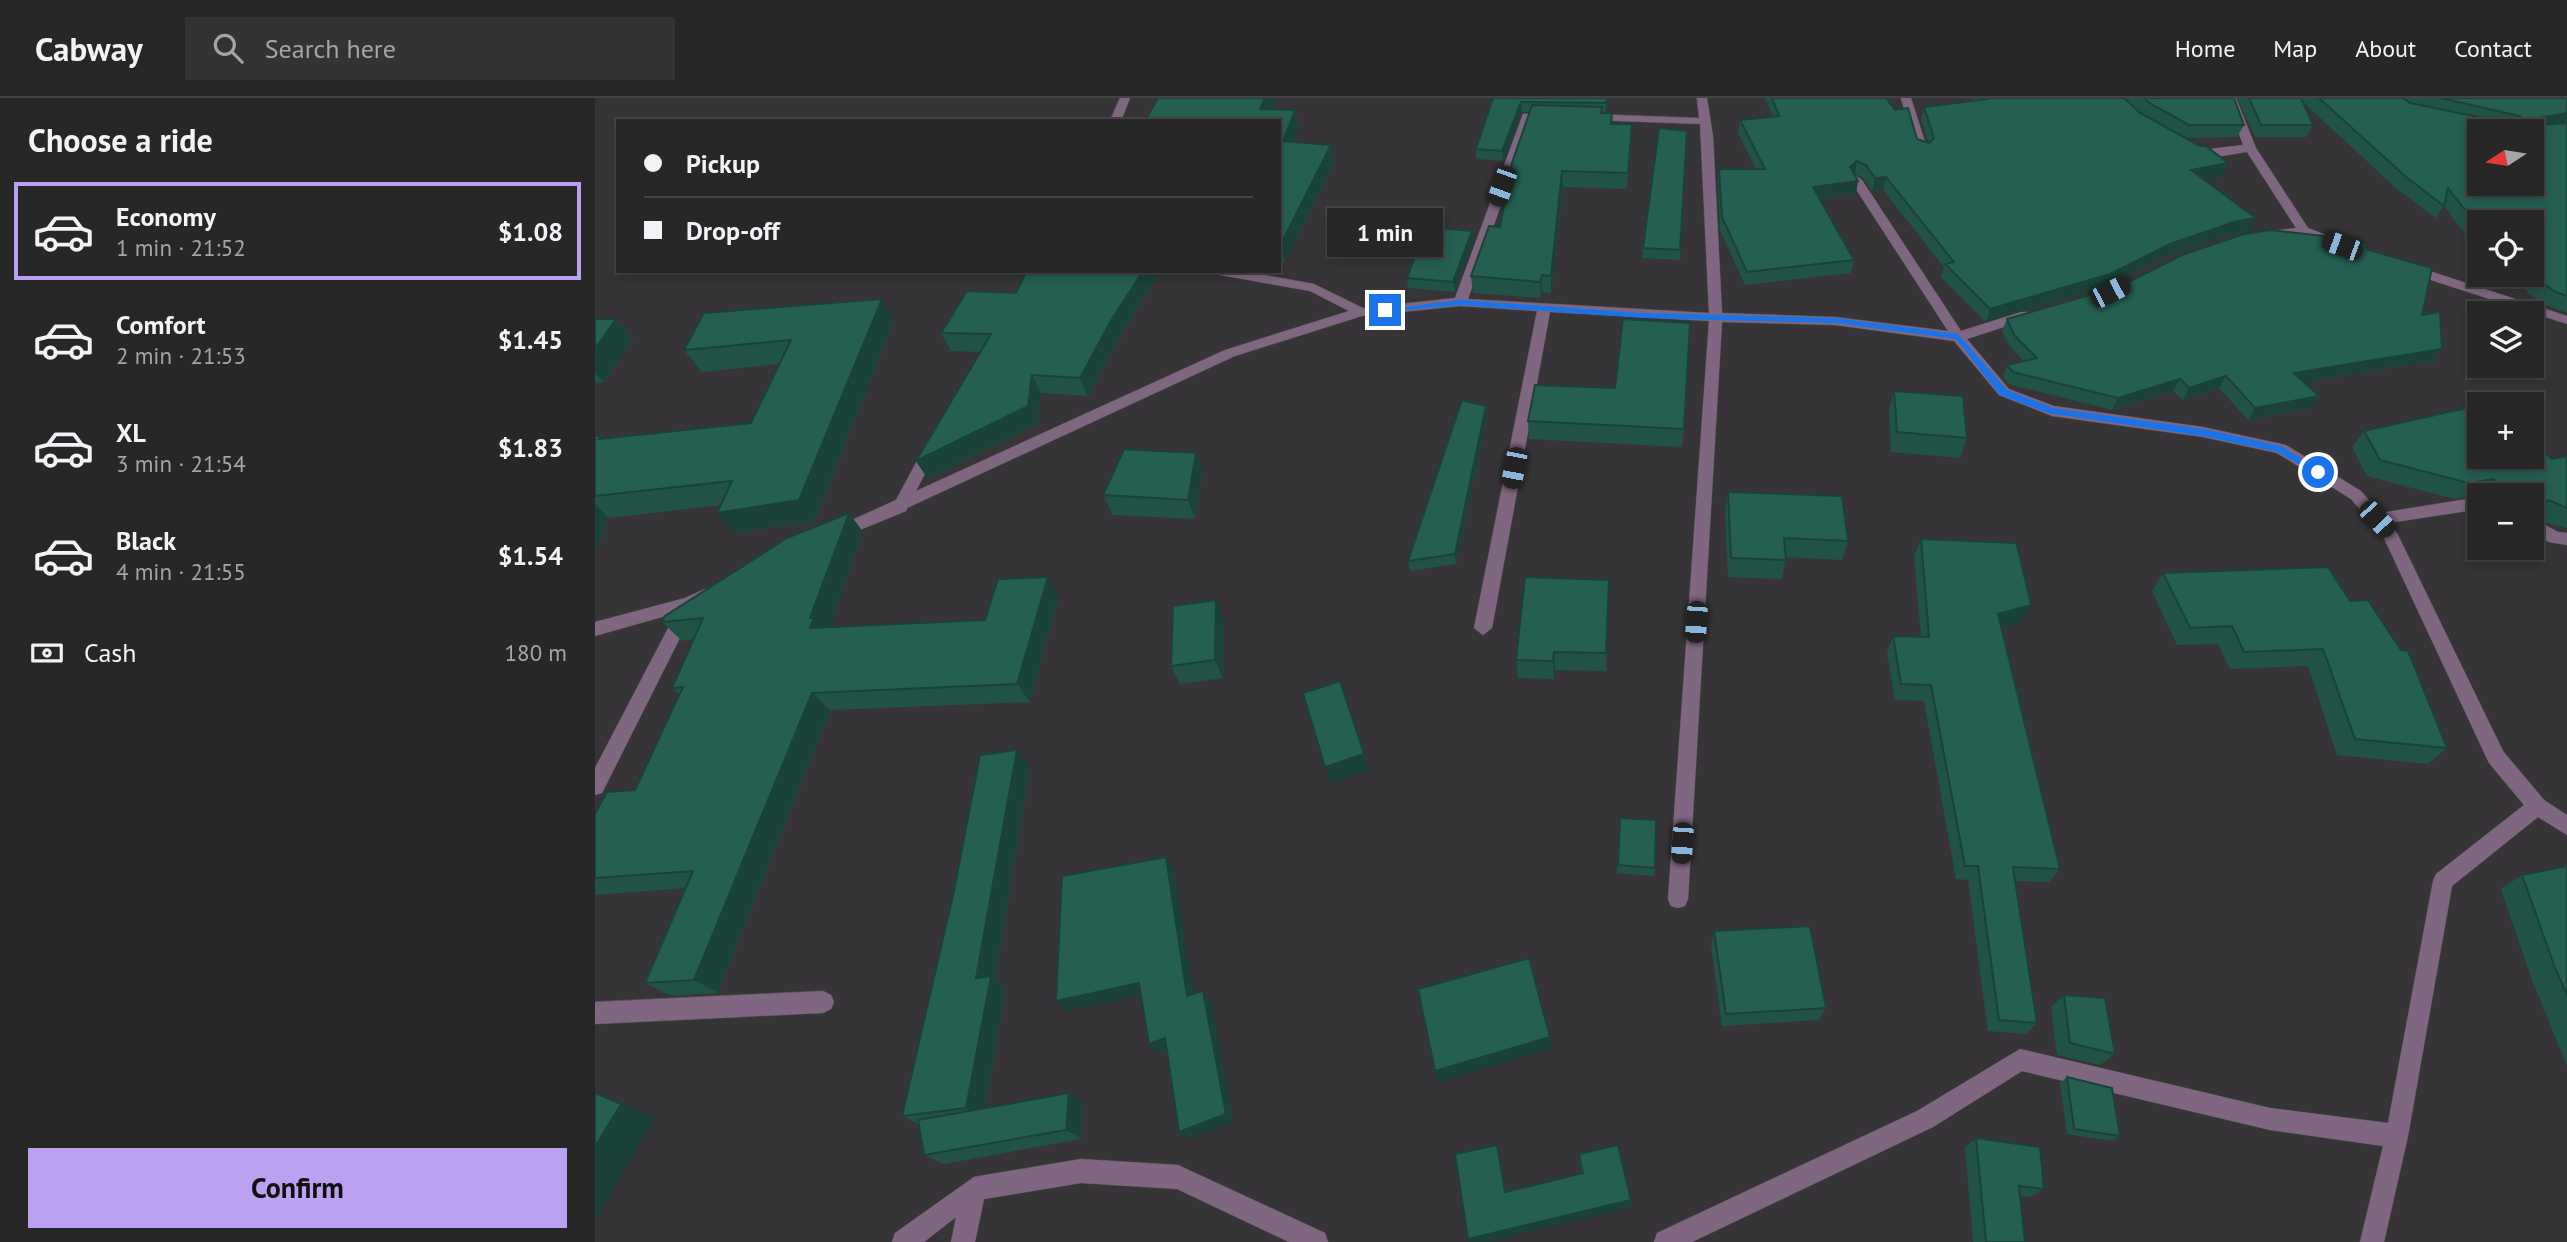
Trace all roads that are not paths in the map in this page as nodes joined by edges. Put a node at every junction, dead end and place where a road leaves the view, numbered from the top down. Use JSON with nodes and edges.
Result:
{"nodes":[{"id":1,"x":1125,"y":98,"type":"edge"},
{"id":2,"x":1702,"y":98,"type":"edge"},
{"id":3,"x":1906,"y":98,"type":"edge"},
{"id":4,"x":2231,"y":98,"type":"edge"},
{"id":5,"x":1567,"y":117,"type":"edge"},
{"id":6,"x":1581,"y":117,"type":"edge"},
{"id":7,"x":1116,"y":119,"type":"edge"},
{"id":8,"x":1703,"y":121,"type":"junction"},
{"id":9,"x":2176,"y":141,"type":"edge"},
{"id":10,"x":2250,"y":148,"type":"junction"},
{"id":11,"x":1922,"y":151,"type":"edge"},
{"id":12,"x":1856,"y":180,"type":"edge"},
{"id":13,"x":2304,"y":231,"type":"junction"},
{"id":14,"x":2248,"y":237,"type":"edge"},
{"id":15,"x":2350,"y":248,"type":"edge"},
{"id":16,"x":2398,"y":265,"type":"edge"},
{"id":17,"x":1231,"y":273,"type":"edge"},
{"id":18,"x":1460,"y":302,"type":"junction"},
{"id":19,"x":1544,"y":308,"type":"junction"},
{"id":20,"x":1361,"y":312,"type":"junction"},
{"id":21,"x":2038,"y":312,"type":"edge"},
{"id":22,"x":1716,"y":317,"type":"junction"},
{"id":23,"x":2567,"y":320,"type":"edge"},
{"id":24,"x":1958,"y":337,"type":"junction"},
{"id":25,"x":938,"y":434,"type":"edge"},
{"id":26,"x":2467,"y":505,"type":"edge"},
{"id":27,"x":900,"y":507,"type":"junction"},
{"id":28,"x":2377,"y":519,"type":"junction"},
{"id":29,"x":2544,"y":531,"type":"edge"},
{"id":30,"x":2567,"y":539,"type":"edge"},
{"id":31,"x":819,"y":541,"type":"edge"},
{"id":32,"x":713,"y":591,"type":"edge"},
{"id":33,"x":690,"y":603,"type":"junction"},
{"id":34,"x":1483,"y":628,"type":"dead end"},
{"id":35,"x":595,"y":629,"type":"edge"},
{"id":36,"x":595,"y":787,"type":"edge"},
{"id":37,"x":2537,"y":806,"type":"junction"},
{"id":38,"x":2567,"y":826,"type":"edge"},
{"id":39,"x":1678,"y":899,"type":"dead end"},
{"id":40,"x":823,"y":1002,"type":"dead end"},
{"id":41,"x":595,"y":1013,"type":"edge"},
{"id":42,"x":2397,"y":1136,"type":"junction"},
{"id":43,"x":974,"y":1189,"type":"junction"},
{"id":44,"x":904,"y":1242,"type":"edge"},
{"id":45,"x":963,"y":1242,"type":"edge"},
{"id":46,"x":1316,"y":1242,"type":"edge"},
{"id":47,"x":1666,"y":1242,"type":"edge"},
{"id":48,"x":2372,"y":1242,"type":"edge"}],
"edges":[{"from":1,"to":7,"type":"street"},
{"from":2,"to":8,"type":"street"},
{"from":3,"to":11,"type":"street"},
{"from":4,"to":10,"type":"street"},
{"from":5,"to":18,"type":"street"},
{"from":6,"to":8,"type":"street"},
{"from":8,"to":22,"type":"street"},
{"from":9,"to":10,"type":"street"},
{"from":10,"to":13,"type":"street"},
{"from":12,"to":24,"type":"street"},
{"from":13,"to":14,"type":"street"},
{"from":13,"to":15,"type":"street"},
{"from":16,"to":23,"type":"street"},
{"from":17,"to":20,"type":"street"},
{"from":18,"to":19,"type":"street"},
{"from":18,"to":20,"type":"street"},
{"from":19,"to":22,"type":"street"},
{"from":19,"to":34,"type":"street"},
{"from":20,"to":27,"type":"street"},
{"from":21,"to":24,"type":"street"},
{"from":22,"to":24,"type":"street"},
{"from":22,"to":39,"type":"street"},
{"from":24,"to":28,"type":"street"},
{"from":25,"to":27,"type":"street"},
{"from":26,"to":28,"type":"street"},
{"from":27,"to":31,"type":"street"},
{"from":28,"to":37,"type":"street"},
{"from":29,"to":30,"type":"street"},
{"from":32,"to":33,"type":"street"},
{"from":33,"to":35,"type":"street"},
{"from":33,"to":36,"type":"street"},
{"from":37,"to":38,"type":"street"},
{"from":37,"to":42,"type":"street"},
{"from":40,"to":41,"type":"street"},
{"from":42,"to":47,"type":"street"},
{"from":42,"to":48,"type":"street"},
{"from":43,"to":44,"type":"street"},
{"from":43,"to":45,"type":"street"},
{"from":43,"to":46,"type":"street"}]}
